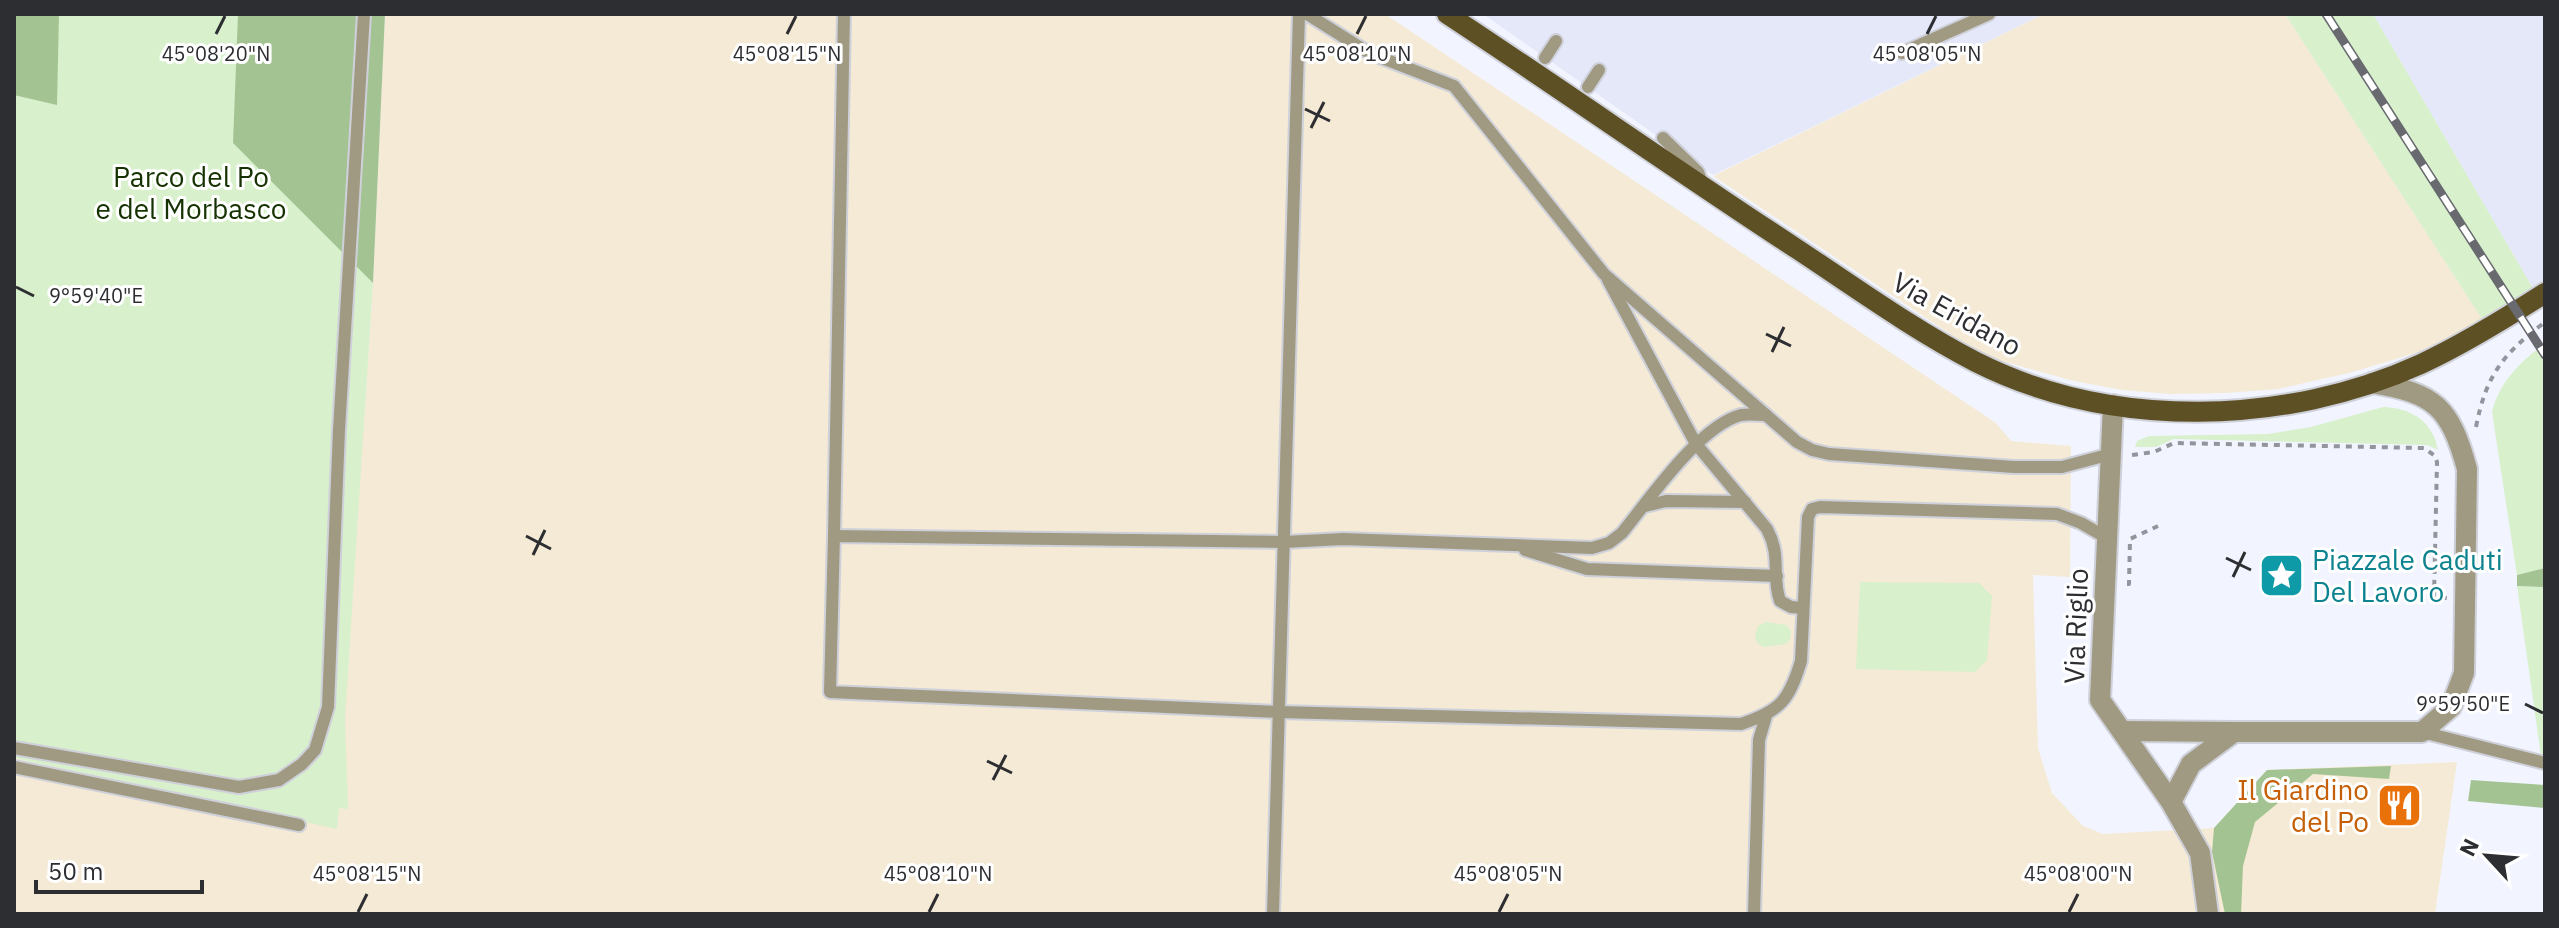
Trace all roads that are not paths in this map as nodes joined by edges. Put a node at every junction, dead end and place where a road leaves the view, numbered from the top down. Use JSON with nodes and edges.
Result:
{"nodes":[{"id":1,"x":364,"y":14,"type":"edge"},
{"id":2,"x":844,"y":14,"type":"edge"},
{"id":3,"x":1299,"y":14,"type":"edge"},
{"id":4,"x":1307,"y":14,"type":"edge"},
{"id":5,"x":1447,"y":14,"type":"edge"},
{"id":6,"x":1459,"y":14,"type":"edge"},
{"id":7,"x":1989,"y":14,"type":"edge"},
{"id":8,"x":1483,"y":38,"type":"junction"},
{"id":9,"x":1556,"y":41,"type":"dead end"},
{"id":10,"x":1902,"y":53,"type":"dead end"},
{"id":11,"x":1545,"y":58,"type":"dead end"},
{"id":12,"x":1599,"y":70,"type":"dead end"},
{"id":13,"x":1588,"y":87,"type":"dead end"},
{"id":14,"x":1663,"y":138,"type":"dead end"},
{"id":15,"x":1704,"y":188,"type":"junction"},
{"id":16,"x":1604,"y":274,"type":"junction"},
{"id":17,"x":2545,"y":293,"type":"edge"},
{"id":18,"x":2372,"y":383,"type":"junction"},
{"id":19,"x":2113,"y":405,"type":"junction"},
{"id":20,"x":1766,"y":415,"type":"junction"},
{"id":21,"x":1696,"y":444,"type":"junction"},
{"id":22,"x":2111,"y":454,"type":"junction"},
{"id":23,"x":1745,"y":502,"type":"junction"},
{"id":24,"x":1645,"y":506,"type":"junction"},
{"id":25,"x":834,"y":536,"type":"junction"},
{"id":26,"x":2107,"y":538,"type":"junction"},
{"id":27,"x":1284,"y":542,"type":"junction"},
{"id":28,"x":1507,"y":544,"type":"junction"},
{"id":29,"x":1777,"y":576,"type":"junction"},
{"id":30,"x":1803,"y":608,"type":"junction"},
{"id":31,"x":1279,"y":712,"type":"junction"},
{"id":32,"x":1766,"y":716,"type":"junction"},
{"id":33,"x":2123,"y":731,"type":"junction"},
{"id":34,"x":2234,"y":732,"type":"junction"},
{"id":35,"x":2422,"y":732,"type":"junction"},
{"id":36,"x":14,"y":748,"type":"edge"},
{"id":37,"x":2545,"y":763,"type":"edge"},
{"id":38,"x":14,"y":767,"type":"edge"},
{"id":39,"x":2171,"y":802,"type":"junction"},
{"id":40,"x":299,"y":825,"type":"dead end"},
{"id":41,"x":1273,"y":914,"type":"edge"},
{"id":42,"x":1754,"y":914,"type":"edge"},
{"id":43,"x":2208,"y":914,"type":"edge"}],
"edges":[{"from":1,"to":36,"type":"lane"},
{"from":2,"to":25,"type":"lane"},
{"from":3,"to":27,"type":"lane"},
{"from":4,"to":16,"type":"lane"},
{"from":5,"to":8,"type":"main road","name":"Via Eridano"},
{"from":6,"to":8,"type":"street"},
{"from":7,"to":10,"type":"lane"},
{"from":8,"to":15,"type":"main road","name":"Via Eridano"},
{"from":9,"to":11,"type":"lane"},
{"from":12,"to":13,"type":"lane"},
{"from":14,"to":15,"type":"lane"},
{"from":15,"to":19,"type":"main road","name":"Via Eridano"},
{"from":16,"to":20,"type":"lane"},
{"from":16,"to":21,"type":"lane"},
{"from":17,"to":18,"type":"main road","name":"Via Eridano"},
{"from":18,"to":19,"type":"main road","name":"Via Eridano"},
{"from":18,"to":35,"type":"street"},
{"from":19,"to":22,"type":"street","name":"Via Riglio"},
{"from":20,"to":21,"type":"lane"},
{"from":20,"to":22,"type":"lane"},
{"from":21,"to":23,"type":"lane"},
{"from":21,"to":24,"type":"lane"},
{"from":22,"to":26,"type":"street","name":"Via Riglio"},
{"from":23,"to":24,"type":"lane"},
{"from":23,"to":29,"type":"lane"},
{"from":24,"to":28,"type":"lane"},
{"from":25,"to":27,"type":"lane"},
{"from":25,"to":31,"type":"lane"},
{"from":26,"to":30,"type":"lane"},
{"from":26,"to":33,"type":"street","name":"Via Riglio"},
{"from":27,"to":28,"type":"lane"},
{"from":27,"to":31,"type":"lane"},
{"from":28,"to":29,"type":"lane"},
{"from":29,"to":30,"type":"lane"},
{"from":30,"to":32,"type":"lane"},
{"from":31,"to":32,"type":"lane"},
{"from":31,"to":41,"type":"lane"},
{"from":32,"to":42,"type":"lane"},
{"from":33,"to":34,"type":"street"},
{"from":33,"to":39,"type":"street","name":"Via Riglio"},
{"from":34,"to":35,"type":"street"},
{"from":34,"to":39,"type":"street"},
{"from":35,"to":37,"type":"lane"},
{"from":38,"to":40,"type":"lane"},
{"from":39,"to":43,"type":"street","name":"Via Riglio"}]}
